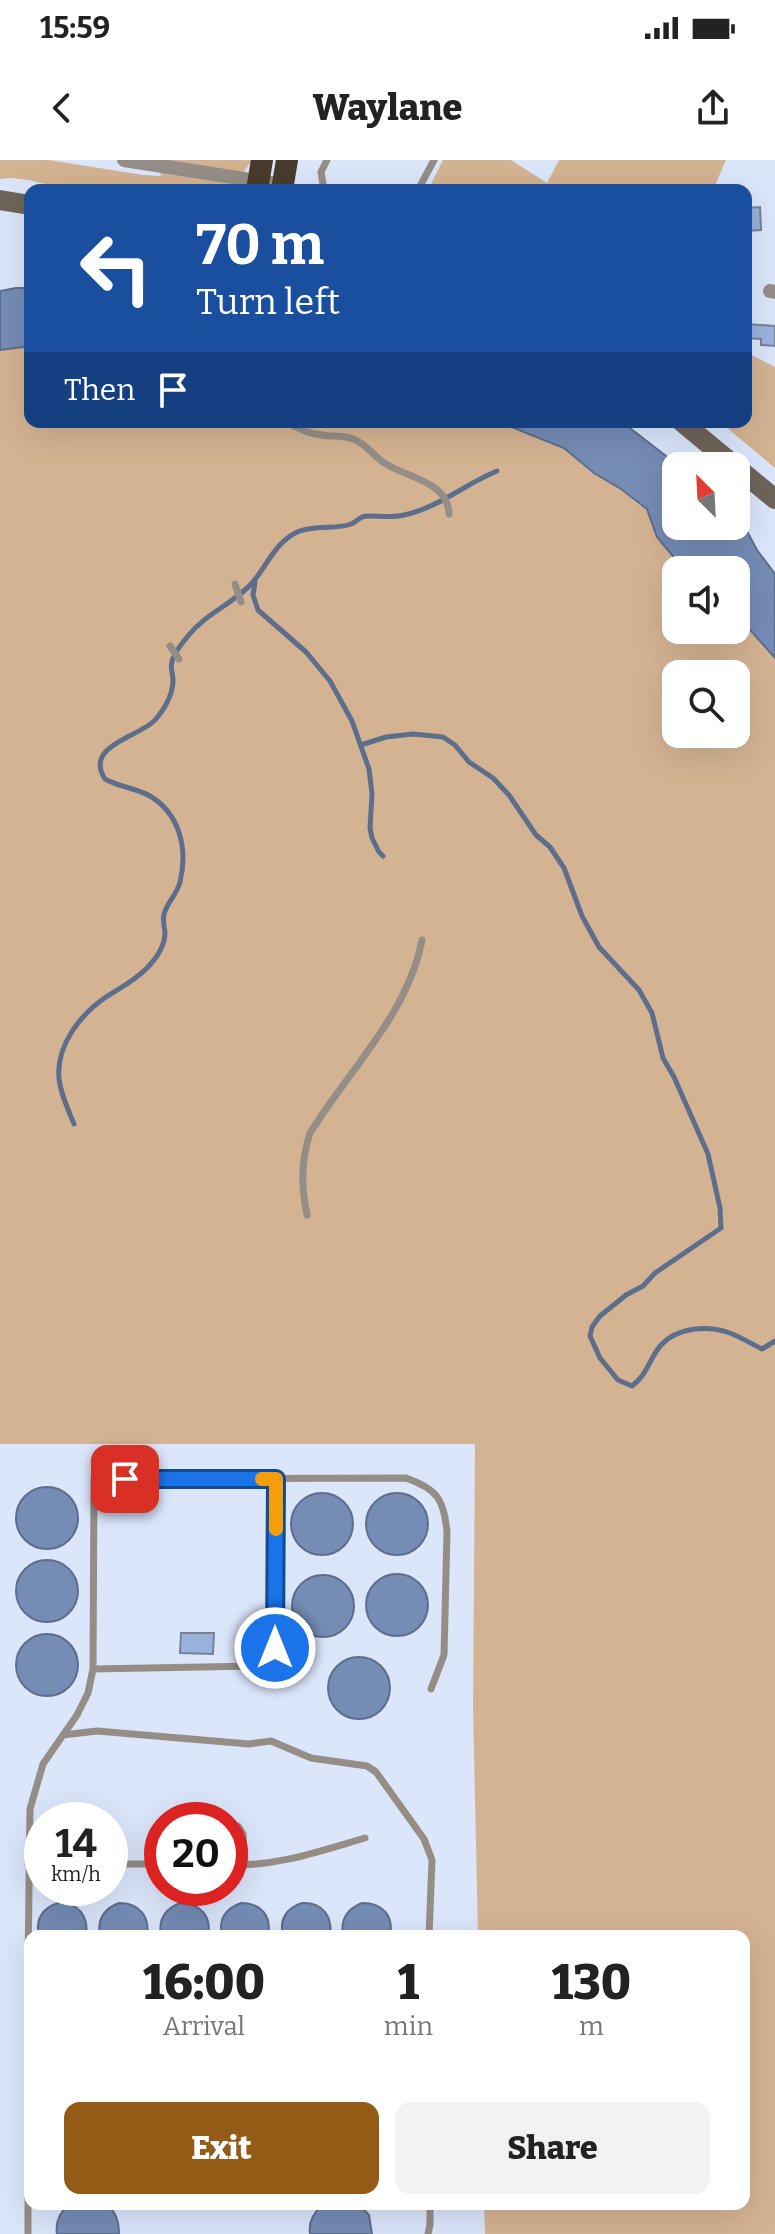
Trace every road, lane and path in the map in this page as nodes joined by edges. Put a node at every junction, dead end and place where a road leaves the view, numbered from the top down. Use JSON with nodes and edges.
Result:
{"nodes":[{"id":1,"x":124,"y":160,"type":"edge"},
{"id":2,"x":287,"y":160,"type":"edge"},
{"id":3,"x":327,"y":160,"type":"edge"},
{"id":4,"x":434,"y":160,"type":"edge"},
{"id":5,"x":259,"y":177,"type":"edge"},
{"id":6,"x":283,"y":184,"type":"edge"},
{"id":7,"x":323,"y":184,"type":"edge"},
{"id":8,"x":421,"y":184,"type":"edge"},
{"id":9,"x":0,"y":200,"type":"edge"},
{"id":10,"x":24,"y":204,"type":"edge"},
{"id":11,"x":298,"y":428,"type":"edge"},
{"id":12,"x":689,"y":428,"type":"edge"},
{"id":13,"x":775,"y":499,"type":"edge"},
{"id":14,"x":449,"y":514,"type":"dead end"},
{"id":15,"x":235,"y":584,"type":"dead end"},
{"id":16,"x":241,"y":602,"type":"dead end"},
{"id":17,"x":170,"y":646,"type":"dead end"},
{"id":18,"x":179,"y":659,"type":"dead end"},
{"id":19,"x":422,"y":940,"type":"dead end"},
{"id":20,"x":307,"y":1215,"type":"dead end"},
{"id":21,"x":276,"y":1479,"type":"junction"},
{"id":22,"x":93,"y":1669,"type":"junction"},
{"id":23,"x":431,"y":1689,"type":"dead end"},
{"id":24,"x":63,"y":1735,"type":"junction"},
{"id":25,"x":32,"y":1802,"type":"edge"},
{"id":26,"x":365,"y":1838,"type":"dead end"},
{"id":27,"x":248,"y":1865,"type":"edge"},
{"id":28,"x":28,"y":1906,"type":"edge"},
{"id":29,"x":29,"y":1930,"type":"edge"},
{"id":30,"x":429,"y":1930,"type":"edge"},
{"id":31,"x":28,"y":2210,"type":"edge"},
{"id":32,"x":430,"y":2210,"type":"edge"},
{"id":33,"x":28,"y":2234,"type":"edge"},
{"id":34,"x":428,"y":2234,"type":"edge"}],
"edges":[{"from":1,"to":5,"type":"street"},
{"from":2,"to":6,"type":"highway"},
{"from":3,"to":7,"type":"lane"},
{"from":4,"to":8,"type":"lane"},
{"from":9,"to":10,"type":"main road"},
{"from":11,"to":14,"type":"lane"},
{"from":12,"to":13,"type":"main road"},
{"from":15,"to":16,"type":"lane"},
{"from":17,"to":18,"type":"lane"},
{"from":19,"to":20,"type":"lane"},
{"from":21,"to":22,"type":"lane"},
{"from":21,"to":22,"type":"lane"},
{"from":21,"to":23,"type":"lane"},
{"from":22,"to":24,"type":"lane"},
{"from":24,"to":25,"type":"lane"},
{"from":24,"to":30,"type":"lane"},
{"from":26,"to":27,"type":"lane"},
{"from":28,"to":29,"type":"lane"},
{"from":31,"to":33,"type":"lane"},
{"from":32,"to":34,"type":"lane"}]}
